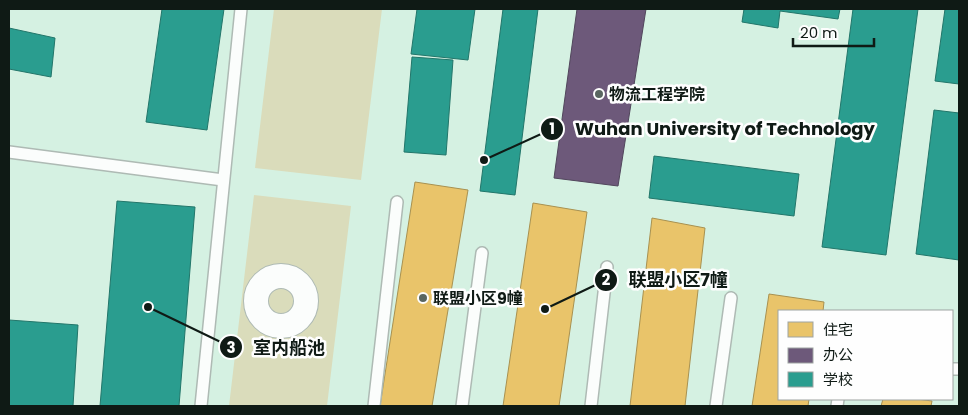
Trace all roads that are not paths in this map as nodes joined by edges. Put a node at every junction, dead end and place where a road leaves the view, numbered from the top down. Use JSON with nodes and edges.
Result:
{"nodes":[{"id":1,"x":240,"y":9,"type":"edge"},
{"id":2,"x":9,"y":152,"type":"edge"},
{"id":3,"x":223,"y":180,"type":"junction"},
{"id":4,"x":397,"y":202,"type":"dead end"},
{"id":5,"x":482,"y":253,"type":"dead end"},
{"id":6,"x":607,"y":267,"type":"dead end"},
{"id":7,"x":731,"y":298,"type":"dead end"},
{"id":8,"x":201,"y":406,"type":"edge"},
{"id":9,"x":374,"y":406,"type":"edge"},
{"id":10,"x":462,"y":406,"type":"edge"},
{"id":11,"x":590,"y":406,"type":"edge"},
{"id":12,"x":716,"y":406,"type":"edge"}],
"edges":[{"from":1,"to":3,"type":"lane"},
{"from":2,"to":3,"type":"lane"},
{"from":3,"to":8,"type":"lane"},
{"from":4,"to":9,"type":"lane"},
{"from":5,"to":10,"type":"lane"},
{"from":6,"to":11,"type":"lane"},
{"from":7,"to":12,"type":"lane"}]}
